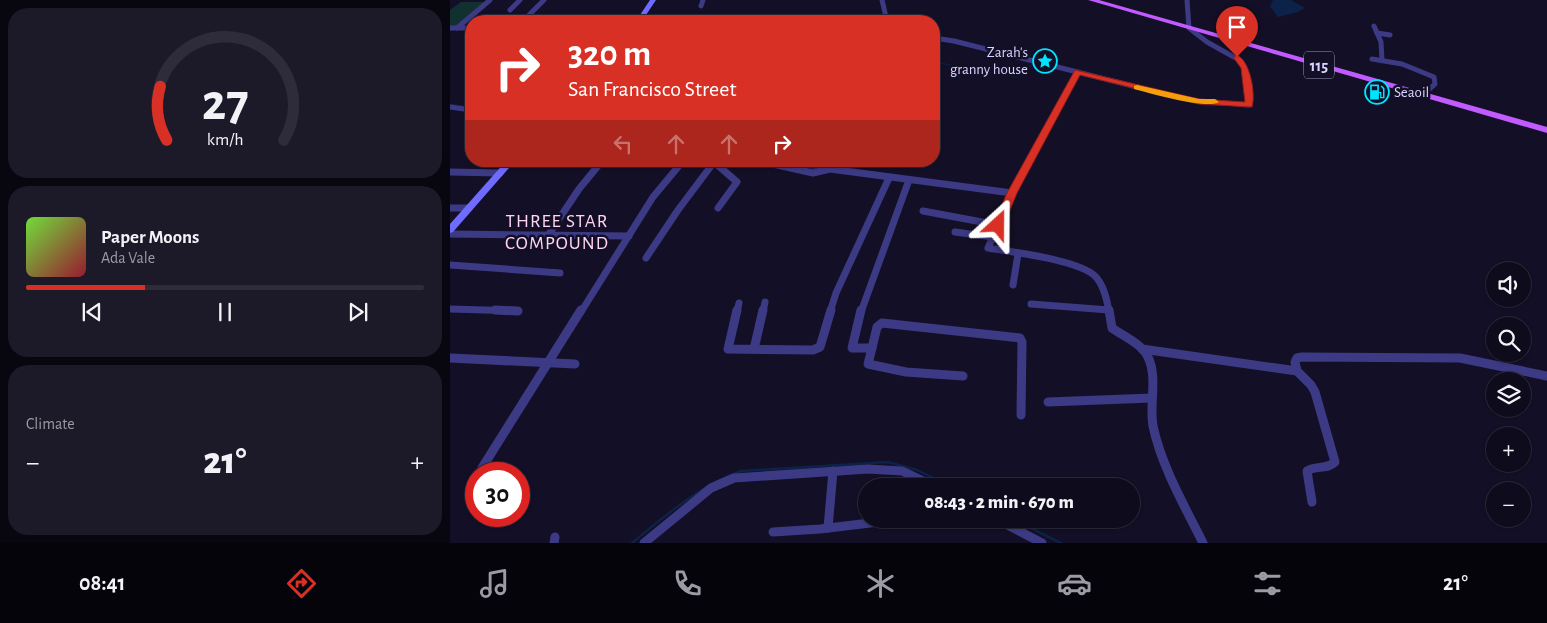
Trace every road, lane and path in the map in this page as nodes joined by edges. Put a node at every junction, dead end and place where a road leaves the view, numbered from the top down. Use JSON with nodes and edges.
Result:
{"nodes":[{"id":1,"x":490,"y":0,"type":"edge"},
{"id":2,"x":520,"y":0,"type":"edge"},
{"id":3,"x":544,"y":0,"type":"edge"},
{"id":4,"x":653,"y":0,"type":"edge"},
{"id":5,"x":882,"y":0,"type":"edge"},
{"id":6,"x":1091,"y":0,"type":"edge"},
{"id":7,"x":1187,"y":0,"type":"edge"},
{"id":8,"x":510,"y":10,"type":"dead end"},
{"id":9,"x":472,"y":15,"type":"edge"},
{"id":10,"x":529,"y":15,"type":"edge"},
{"id":11,"x":643,"y":15,"type":"edge"},
{"id":12,"x":886,"y":15,"type":"edge"},
{"id":13,"x":465,"y":21,"type":"edge"},
{"id":14,"x":1374,"y":26,"type":"dead end"},
{"id":15,"x":450,"y":28,"type":"edge"},
{"id":16,"x":457,"y":28,"type":"junction"},
{"id":17,"x":465,"y":28,"type":"edge"},
{"id":18,"x":1189,"y":28,"type":"junction"},
{"id":19,"x":1377,"y":33,"type":"junction"},
{"id":20,"x":1390,"y":35,"type":"dead end"},
{"id":21,"x":940,"y":39,"type":"edge"},
{"id":22,"x":1372,"y":59,"type":"dead end"},
{"id":23,"x":1382,"y":60,"type":"junction"},
{"id":24,"x":1078,"y":72,"type":"junction"},
{"id":25,"x":1423,"y":94,"type":"junction"},
{"id":26,"x":450,"y":107,"type":"edge"},
{"id":27,"x":465,"y":109,"type":"edge"},
{"id":28,"x":1547,"y":130,"type":"edge"},
{"id":29,"x":506,"y":167,"type":"edge"},
{"id":30,"x":597,"y":167,"type":"edge"},
{"id":31,"x":678,"y":167,"type":"edge"},
{"id":32,"x":710,"y":167,"type":"edge"},
{"id":33,"x":720,"y":167,"type":"edge"},
{"id":34,"x":786,"y":167,"type":"edge"},
{"id":35,"x":828,"y":167,"type":"edge"},
{"id":36,"x":830,"y":169,"type":"junction"},
{"id":37,"x":450,"y":172,"type":"edge"},
{"id":38,"x":500,"y":173,"type":"junction"},
{"id":39,"x":889,"y":178,"type":"junction"},
{"id":40,"x":908,"y":180,"type":"junction"},
{"id":41,"x":1012,"y":193,"type":"junction"},
{"id":42,"x":450,"y":208,"type":"edge"},
{"id":43,"x":469,"y":208,"type":"junction"},
{"id":44,"x":718,"y":208,"type":"dead end"},
{"id":45,"x":923,"y":211,"type":"dead end"},
{"id":46,"x":998,"y":225,"type":"junction"},
{"id":47,"x":450,"y":230,"type":"edge"},
{"id":48,"x":956,"y":232,"type":"dead end"},
{"id":49,"x":450,"y":234,"type":"edge"},
{"id":50,"x":549,"y":234,"type":"junction"},
{"id":51,"x":629,"y":236,"type":"junction"},
{"id":52,"x":993,"y":237,"type":"junction"},
{"id":53,"x":1018,"y":254,"type":"junction"},
{"id":54,"x":646,"y":258,"type":"dead end"},
{"id":55,"x":450,"y":265,"type":"edge"},
{"id":56,"x":560,"y":273,"type":"dead end"},
{"id":57,"x":1013,"y":285,"type":"dead end"},
{"id":58,"x":765,"y":302,"type":"dead end"},
{"id":59,"x":739,"y":303,"type":"dead end"},
{"id":60,"x":1031,"y":304,"type":"dead end"},
{"id":61,"x":450,"y":308,"type":"edge"},
{"id":62,"x":1109,"y":310,"type":"junction"},
{"id":63,"x":518,"y":311,"type":"dead end"},
{"id":64,"x":872,"y":348,"type":"junction"},
{"id":65,"x":754,"y":349,"type":"junction"},
{"id":66,"x":1142,"y":349,"type":"junction"},
{"id":67,"x":450,"y":358,"type":"edge"},
{"id":68,"x":547,"y":362,"type":"junction"},
{"id":69,"x":575,"y":364,"type":"dead end"},
{"id":70,"x":1297,"y":371,"type":"junction"},
{"id":71,"x":963,"y":376,"type":"dead end"},
{"id":72,"x":1547,"y":376,"type":"edge"},
{"id":73,"x":1152,"y":398,"type":"junction"},
{"id":74,"x":1048,"y":402,"type":"dead end"},
{"id":75,"x":1021,"y":415,"type":"dead end"},
{"id":76,"x":486,"y":462,"type":"edge"},
{"id":77,"x":833,"y":471,"type":"junction"},
{"id":78,"x":916,"y":478,"type":"edge"},
{"id":79,"x":1312,"y":502,"type":"dead end"},
{"id":80,"x":858,"y":524,"type":"edge"},
{"id":81,"x":828,"y":528,"type":"junction"},
{"id":82,"x":1013,"y":528,"type":"edge"},
{"id":83,"x":773,"y":532,"type":"dead end"},
{"id":84,"x":644,"y":543,"type":"edge"},
{"id":85,"x":1042,"y":543,"type":"edge"},
{"id":86,"x":1203,"y":543,"type":"edge"}],
"edges":[{"from":1,"to":9,"type":"street"},
{"from":2,"to":8,"type":"street"},
{"from":3,"to":10,"type":"street"},
{"from":4,"to":11,"type":"main road"},
{"from":5,"to":12,"type":"street"},
{"from":6,"to":18,"type":"main road","number":"115"},
{"from":7,"to":18,"type":"street"},
{"from":13,"to":16,"type":"street"},
{"from":14,"to":19,"type":"street"},
{"from":15,"to":16,"type":"street"},
{"from":16,"to":17,"type":"street"},
{"from":18,"to":24,"type":"street"},
{"from":18,"to":25,"type":"main road","number":"115"},
{"from":19,"to":20,"type":"street"},
{"from":19,"to":23,"type":"street"},
{"from":21,"to":24,"type":"street"},
{"from":22,"to":23,"type":"street"},
{"from":23,"to":25,"type":"street"},
{"from":24,"to":41,"type":"street"},
{"from":25,"to":28,"type":"main road","number":"115"},
{"from":26,"to":27,"type":"street"},
{"from":29,"to":38,"type":"main road"},
{"from":30,"to":50,"type":"street"},
{"from":31,"to":51,"type":"street"},
{"from":32,"to":54,"type":"street"},
{"from":33,"to":44,"type":"street"},
{"from":34,"to":36,"type":"street"},
{"from":35,"to":36,"type":"street"},
{"from":36,"to":39,"type":"street"},
{"from":37,"to":38,"type":"street"},
{"from":38,"to":43,"type":"main road"},
{"from":39,"to":40,"type":"street"},
{"from":39,"to":65,"type":"street"},
{"from":40,"to":41,"type":"street"},
{"from":40,"to":64,"type":"street"},
{"from":41,"to":46,"type":"street"},
{"from":42,"to":43,"type":"street"},
{"from":43,"to":47,"type":"main road"},
{"from":45,"to":46,"type":"street"},
{"from":46,"to":52,"type":"street"},
{"from":48,"to":52,"type":"street"},
{"from":49,"to":50,"type":"street"},
{"from":50,"to":51,"type":"street"},
{"from":51,"to":68,"type":"street"},
{"from":52,"to":53,"type":"street"},
{"from":53,"to":57,"type":"street"},
{"from":53,"to":62,"type":"street"},
{"from":55,"to":56,"type":"street"},
{"from":58,"to":65,"type":"street"},
{"from":59,"to":65,"type":"street"},
{"from":60,"to":62,"type":"street"},
{"from":61,"to":63,"type":"street"},
{"from":62,"to":66,"type":"street"},
{"from":64,"to":71,"type":"street"},
{"from":64,"to":75,"type":"street"},
{"from":66,"to":70,"type":"street"},
{"from":66,"to":73,"type":"street"},
{"from":67,"to":68,"type":"street"},
{"from":68,"to":69,"type":"street"},
{"from":68,"to":76,"type":"street"},
{"from":70,"to":72,"type":"street"},
{"from":70,"to":79,"type":"street"},
{"from":73,"to":74,"type":"street"},
{"from":73,"to":86,"type":"street"},
{"from":77,"to":78,"type":"street"},
{"from":77,"to":81,"type":"street"},
{"from":77,"to":84,"type":"street"},
{"from":80,"to":81,"type":"street"},
{"from":81,"to":83,"type":"street"},
{"from":82,"to":85,"type":"street"}]}
